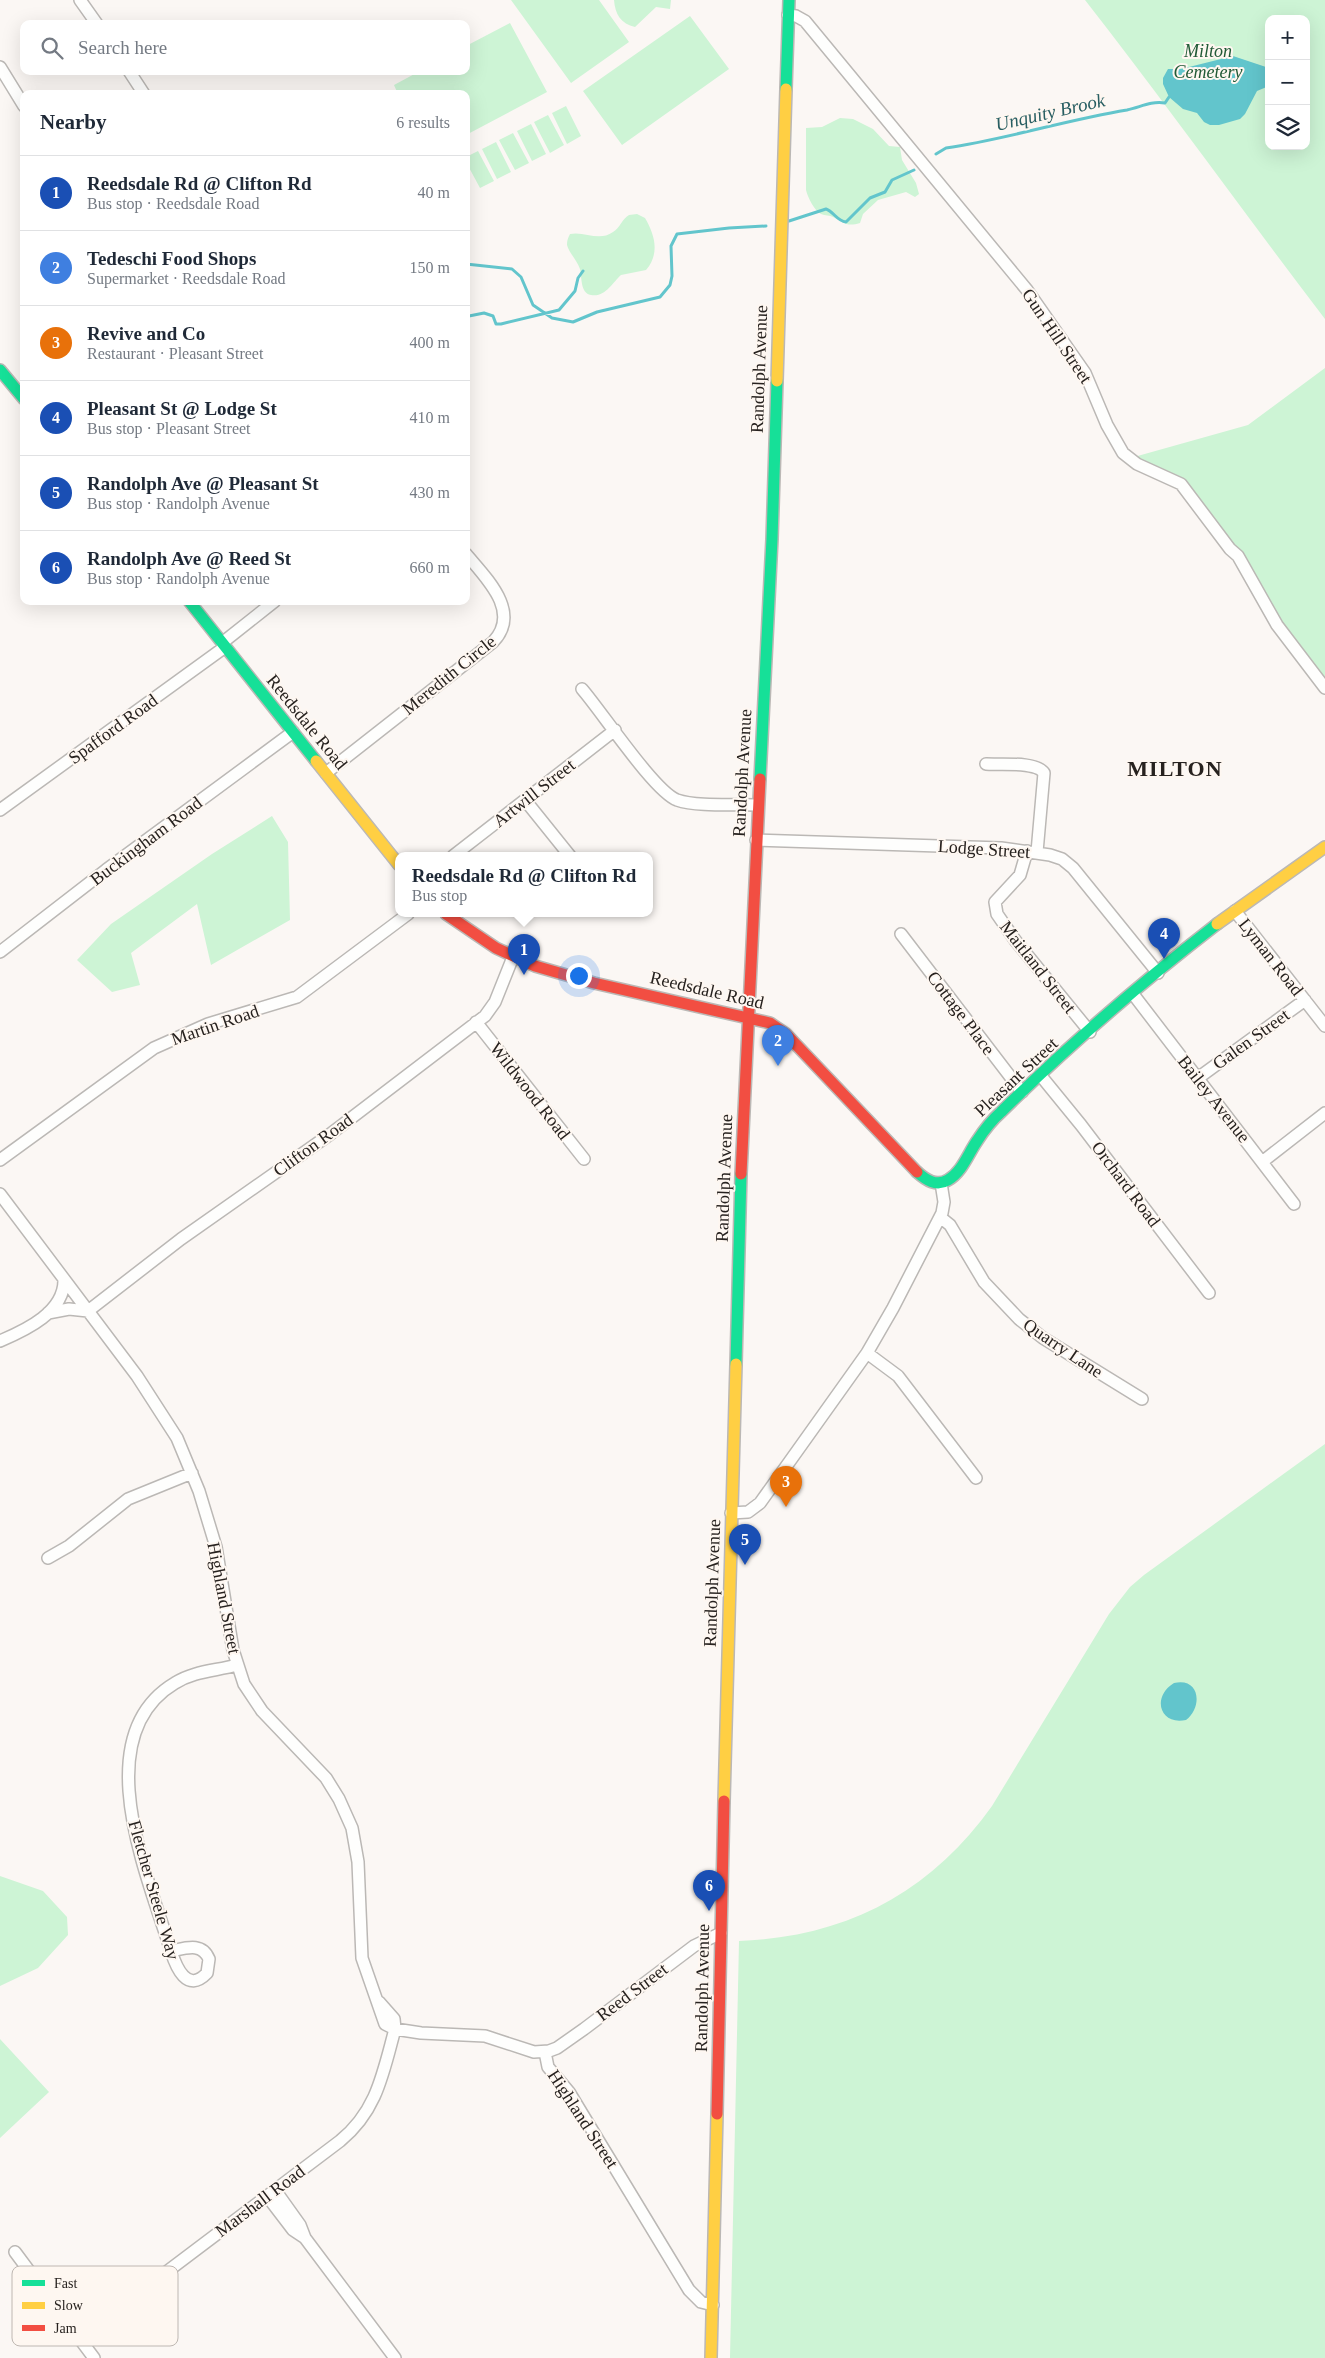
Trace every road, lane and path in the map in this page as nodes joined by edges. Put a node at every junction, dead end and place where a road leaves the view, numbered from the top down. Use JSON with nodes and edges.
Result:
{"nodes":[{"id":1,"x":80,"y":0,"type":"edge"},
{"id":2,"x":789,"y":0,"type":"edge"},
{"id":3,"x":788,"y":15,"type":"junction"},
{"id":4,"x":94,"y":20,"type":"edge"},
{"id":5,"x":0,"y":67,"type":"edge"},
{"id":6,"x":132,"y":75,"type":"edge"},
{"id":7,"x":141,"y":90,"type":"edge"},
{"id":8,"x":20,"y":100,"type":"edge"},
{"id":9,"x":0,"y":370,"type":"edge"},
{"id":10,"x":20,"y":394,"type":"edge"},
{"id":11,"x":470,"y":559,"type":"edge"},
{"id":12,"x":192,"y":605,"type":"edge"},
{"id":13,"x":270,"y":605,"type":"edge"},
{"id":14,"x":224,"y":645,"type":"junction"},
{"id":15,"x":582,"y":688,"type":"dead end"},
{"id":16,"x":1325,"y":688,"type":"edge"},
{"id":17,"x":615,"y":730,"type":"junction"},
{"id":18,"x":293,"y":732,"type":"junction"},
{"id":19,"x":986,"y":764,"type":"dead end"},
{"id":20,"x":326,"y":773,"type":"junction"},
{"id":21,"x":525,"y":800,"type":"junction"},
{"id":22,"x":758,"y":806,"type":"junction"},
{"id":23,"x":0,"y":810,"type":"edge"},
{"id":24,"x":756,"y":840,"type":"junction"},
{"id":25,"x":1325,"y":847,"type":"edge"},
{"id":26,"x":457,"y":852,"type":"edge"},
{"id":27,"x":567,"y":852,"type":"edge"},
{"id":28,"x":1032,"y":852,"type":"junction"},
{"id":29,"x":395,"y":860,"type":"edge"},
{"id":30,"x":1235,"y":911,"type":"junction"},
{"id":31,"x":404,"y":917,"type":"edge"},
{"id":32,"x":450,"y":917,"type":"edge"},
{"id":33,"x":901,"y":934,"type":"dead end"},
{"id":34,"x":0,"y":952,"type":"edge"},
{"id":35,"x":513,"y":957,"type":"junction"},
{"id":36,"x":1158,"y":973,"type":"junction"},
{"id":37,"x":1133,"y":994,"type":"junction"},
{"id":38,"x":1305,"y":1000,"type":"junction"},
{"id":39,"x":748,"y":1018,"type":"junction"},
{"id":40,"x":476,"y":1022,"type":"junction"},
{"id":41,"x":1325,"y":1026,"type":"edge"},
{"id":42,"x":1090,"y":1032,"type":"junction"},
{"id":43,"x":1041,"y":1076,"type":"junction"},
{"id":44,"x":1198,"y":1078,"type":"junction"},
{"id":45,"x":1022,"y":1092,"type":"junction"},
{"id":46,"x":1325,"y":1113,"type":"edge"},
{"id":47,"x":584,"y":1159,"type":"dead end"},
{"id":48,"x":0,"y":1160,"type":"edge"},
{"id":49,"x":1262,"y":1162,"type":"junction"},
{"id":50,"x":942,"y":1183,"type":"junction"},
{"id":51,"x":0,"y":1194,"type":"edge"},
{"id":52,"x":1294,"y":1204,"type":"dead end"},
{"id":53,"x":940,"y":1217,"type":"junction"},
{"id":54,"x":64,"y":1279,"type":"junction"},
{"id":55,"x":1209,"y":1293,"type":"dead end"},
{"id":56,"x":88,"y":1311,"type":"junction"},
{"id":57,"x":48,"y":1313,"type":"junction"},
{"id":58,"x":0,"y":1341,"type":"edge"},
{"id":59,"x":867,"y":1353,"type":"junction"},
{"id":60,"x":1142,"y":1399,"type":"dead end"},
{"id":61,"x":192,"y":1472,"type":"junction"},
{"id":62,"x":976,"y":1478,"type":"dead end"},
{"id":63,"x":731,"y":1513,"type":"junction"},
{"id":64,"x":48,"y":1558,"type":"dead end"},
{"id":65,"x":237,"y":1665,"type":"junction"},
{"id":66,"x":721,"y":1933,"type":"junction"},
{"id":67,"x":171,"y":1951,"type":"junction"},
{"id":68,"x":395,"y":2029,"type":"junction"},
{"id":69,"x":545,"y":2052,"type":"junction"},
{"id":70,"x":271,"y":2193,"type":"junction"},
{"id":71,"x":15,"y":2252,"type":"dead end"},
{"id":72,"x":25,"y":2266,"type":"edge"},
{"id":73,"x":174,"y":2266,"type":"edge"},
{"id":74,"x":713,"y":2305,"type":"junction"},
{"id":75,"x":85,"y":2346,"type":"edge"},
{"id":76,"x":94,"y":2358,"type":"edge"},
{"id":77,"x":395,"y":2358,"type":"edge"},
{"id":78,"x":711,"y":2358,"type":"edge"}],
"edges":[{"from":1,"to":4,"type":"street"},
{"from":2,"to":3,"type":"main road","name":"Randolph Avenue"},
{"from":3,"to":16,"type":"street","name":"Gun Hill Street"},
{"from":3,"to":22,"type":"main road","name":"Randolph Avenue"},
{"from":5,"to":8,"type":"street"},
{"from":6,"to":7,"type":"street"},
{"from":9,"to":10,"type":"main road"},
{"from":11,"to":20,"type":"street","name":"Meredith Circle"},
{"from":12,"to":14,"type":"main road","name":"Reedsdale Road"},
{"from":13,"to":14,"type":"street"},
{"from":14,"to":18,"type":"main road","name":"Reedsdale Road"},
{"from":14,"to":23,"type":"street","name":"Spafford Road"},
{"from":15,"to":17,"type":"street"},
{"from":17,"to":21,"type":"street","name":"Artwill Street"},
{"from":17,"to":22,"type":"street"},
{"from":18,"to":20,"type":"main road","name":"Reedsdale Road"},
{"from":18,"to":34,"type":"street","name":"Buckingham Road"},
{"from":19,"to":28,"type":"street","name":"Maitland Street"},
{"from":20,"to":29,"type":"main road","name":"Reedsdale Road"},
{"from":21,"to":26,"type":"street","name":"Artwill Street"},
{"from":21,"to":27,"type":"street"},
{"from":22,"to":24,"type":"main road","name":"Randolph Avenue"},
{"from":24,"to":28,"type":"street","name":"Lodge Street"},
{"from":24,"to":39,"type":"main road","name":"Randolph Avenue"},
{"from":25,"to":30,"type":"main road","name":"Pleasant Street"},
{"from":28,"to":36,"type":"street","name":"Lodge Street"},
{"from":28,"to":42,"type":"street","name":"Maitland Street"},
{"from":30,"to":36,"type":"main road","name":"Pleasant Street"},
{"from":30,"to":38,"type":"street","name":"Lyman Road"},
{"from":31,"to":48,"type":"street","name":"Martin Road"},
{"from":32,"to":35,"type":"main road","name":"Reedsdale Road"},
{"from":33,"to":45,"type":"street","name":"Cottage Place"},
{"from":35,"to":39,"type":"main road","name":"Reedsdale Road"},
{"from":35,"to":40,"type":"street","name":"Clifton Road"},
{"from":36,"to":37,"type":"main road","name":"Pleasant Street"},
{"from":37,"to":42,"type":"main road","name":"Pleasant Street"},
{"from":37,"to":44,"type":"street","name":"Bailey Avenue"},
{"from":38,"to":41,"type":"street","name":"Lyman Road"},
{"from":38,"to":44,"type":"street","name":"Galen Street"},
{"from":39,"to":50,"type":"main road","name":"Reedsdale Road"},
{"from":39,"to":63,"type":"main road","name":"Randolph Avenue"},
{"from":40,"to":47,"type":"street","name":"Wildwood Road"},
{"from":40,"to":56,"type":"street","name":"Clifton Road"},
{"from":42,"to":43,"type":"main road","name":"Pleasant Street"},
{"from":43,"to":45,"type":"main road","name":"Pleasant Street"},
{"from":43,"to":55,"type":"street","name":"Orchard Road"},
{"from":44,"to":49,"type":"street","name":"Bailey Avenue"},
{"from":45,"to":50,"type":"main road","name":"Pleasant Street"},
{"from":46,"to":49,"type":"street"},
{"from":49,"to":52,"type":"street","name":"Bailey Avenue"},
{"from":50,"to":53,"type":"street"},
{"from":51,"to":54,"type":"street","name":"Highland Street"},
{"from":53,"to":59,"type":"street"},
{"from":53,"to":60,"type":"street","name":"Quarry Lane"},
{"from":54,"to":56,"type":"street","name":"Highland Street"},
{"from":54,"to":57,"type":"street"},
{"from":56,"to":57,"type":"street"},
{"from":56,"to":61,"type":"street","name":"Highland Street"},
{"from":57,"to":58,"type":"street"},
{"from":59,"to":62,"type":"street"},
{"from":59,"to":63,"type":"street"},
{"from":61,"to":64,"type":"street"},
{"from":61,"to":65,"type":"street","name":"Highland Street"},
{"from":63,"to":66,"type":"main road","name":"Randolph Avenue"},
{"from":65,"to":67,"type":"street","name":"Fletcher Steele Way"},
{"from":65,"to":68,"type":"street","name":"Highland Street"},
{"from":66,"to":69,"type":"street","name":"Reed Street"},
{"from":66,"to":74,"type":"main road","name":"Randolph Avenue"},
{"from":67,"to":67,"type":"street","name":"Fletcher Steele Way"},
{"from":68,"to":69,"type":"street","name":"Highland Street"},
{"from":68,"to":70,"type":"street","name":"Marshall Road"},
{"from":69,"to":74,"type":"street","name":"Highland Street"},
{"from":70,"to":73,"type":"street","name":"Marshall Road"},
{"from":70,"to":77,"type":"street"},
{"from":71,"to":72,"type":"street"},
{"from":74,"to":78,"type":"main road","name":"Randolph Avenue"},
{"from":75,"to":76,"type":"street"}]}
